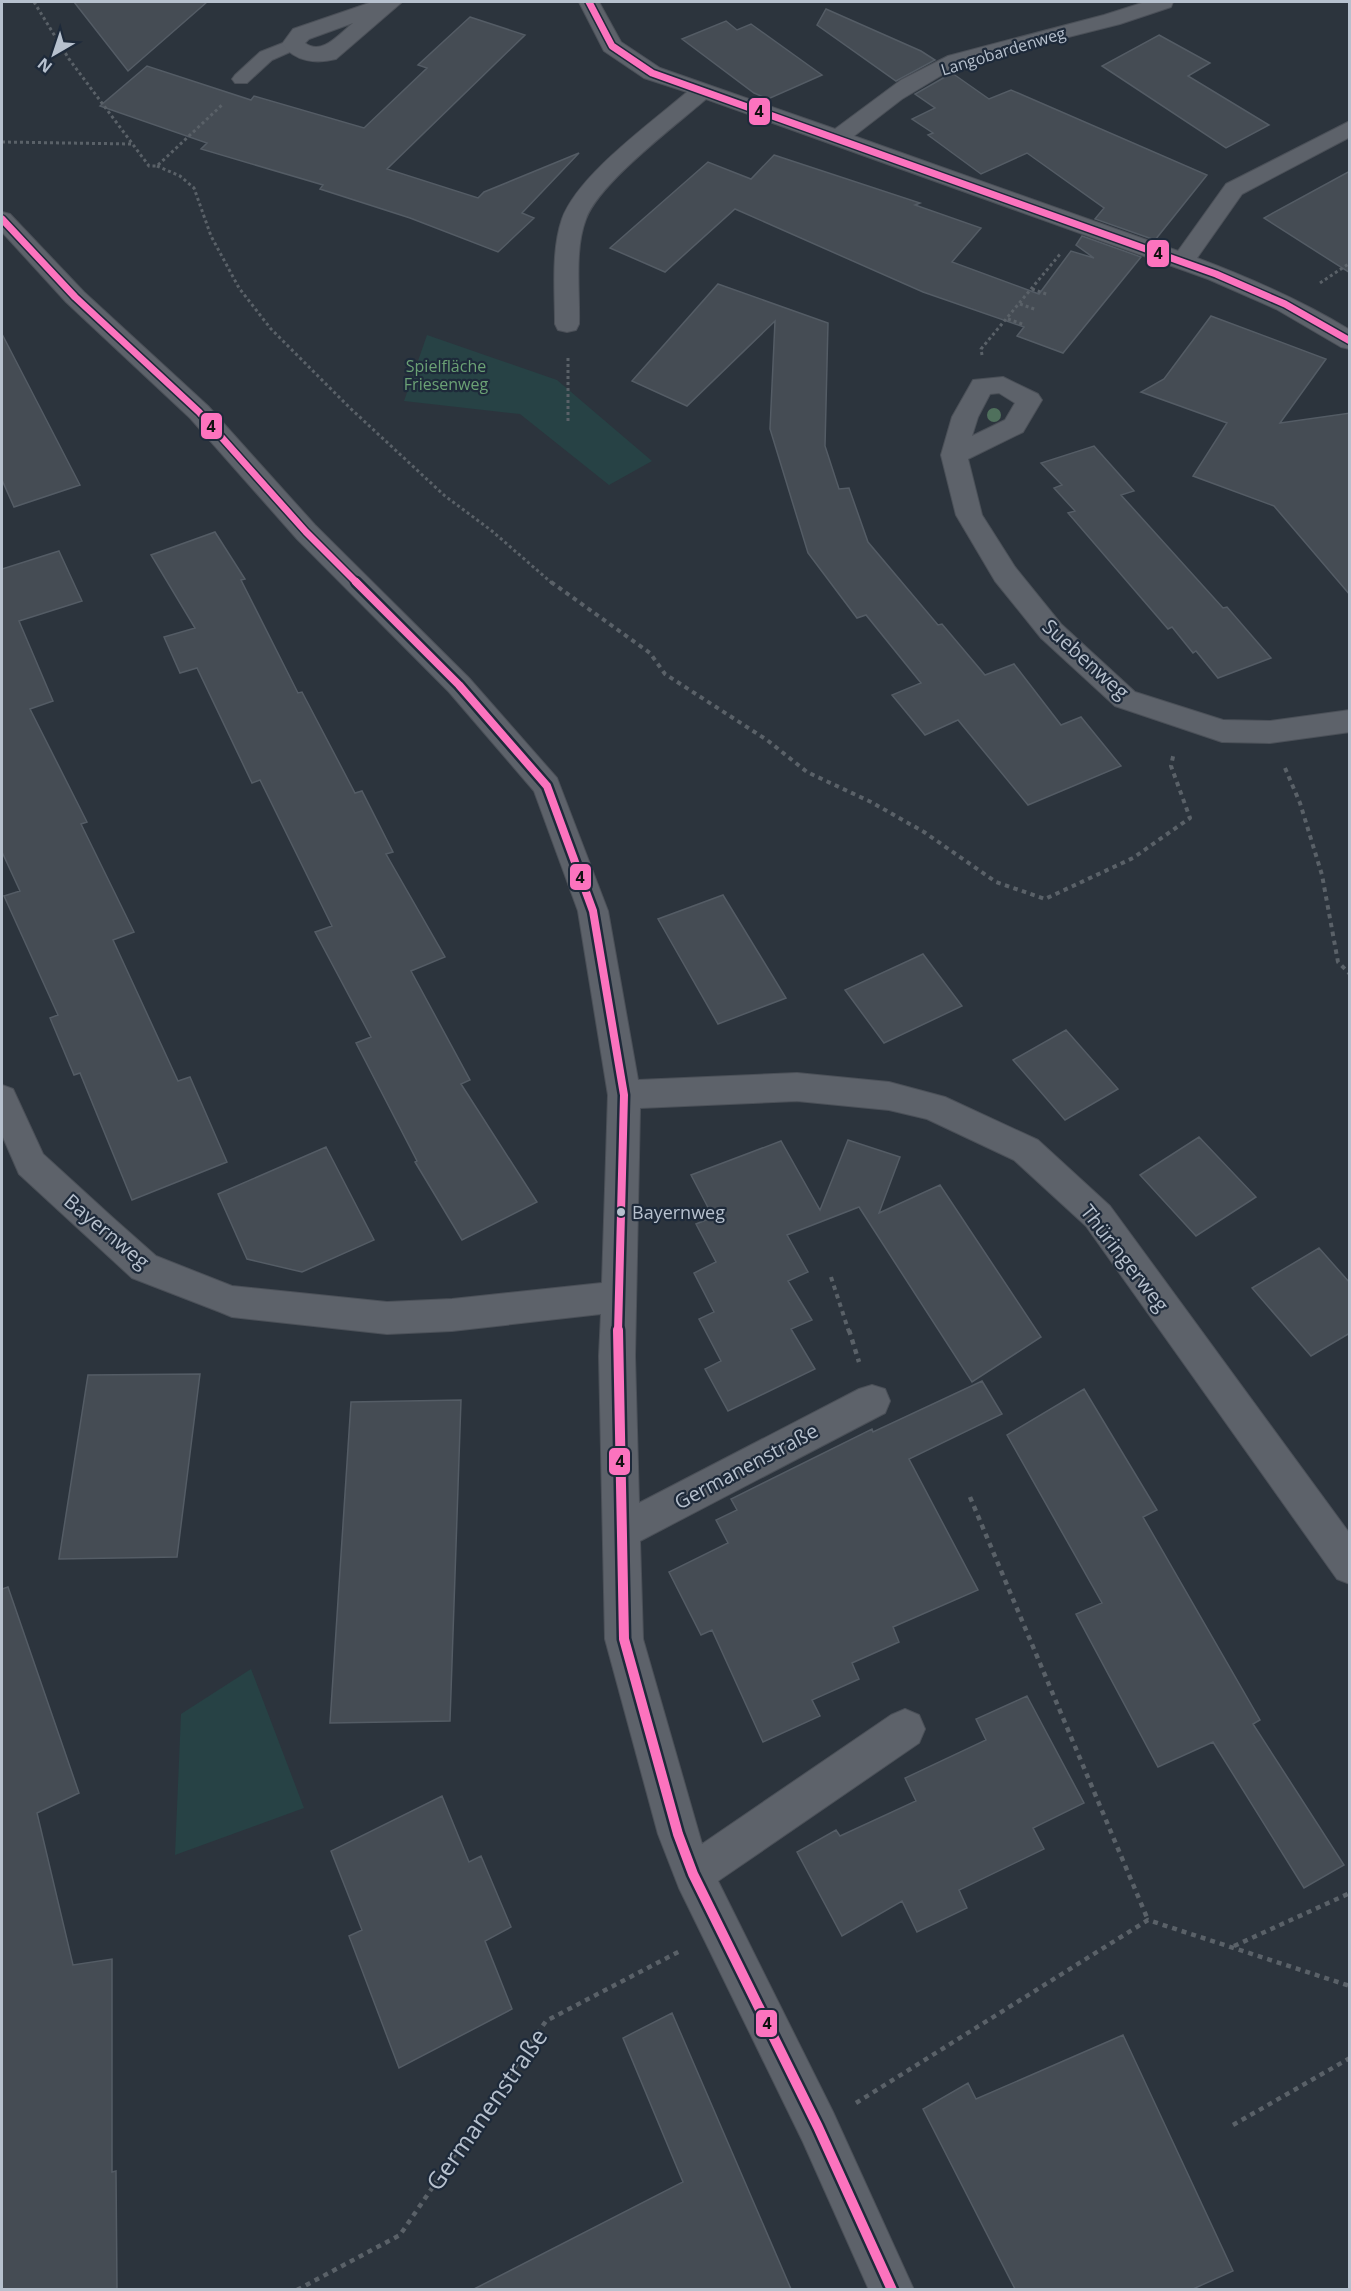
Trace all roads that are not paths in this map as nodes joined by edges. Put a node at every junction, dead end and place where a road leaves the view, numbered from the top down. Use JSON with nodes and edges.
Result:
{"nodes":[{"id":1,"x":391,"y":2,"type":"edge"},
{"id":2,"x":589,"y":2,"type":"edge"},
{"id":3,"x":1151,"y":3,"type":"edge"},
{"id":4,"x":293,"y":44,"type":"joint"},
{"id":5,"x":242,"y":79,"type":"road end"},
{"id":6,"x":703,"y":90,"type":"junction"},
{"id":7,"x":1350,"y":128,"type":"edge"},
{"id":8,"x":838,"y":138,"type":"junction"},
{"id":9,"x":2,"y":219,"type":"edge"},
{"id":10,"x":1183,"y":261,"type":"junction"},
{"id":11,"x":567,"y":324,"type":"road end"},
{"id":12,"x":1350,"y":341,"type":"edge"},
{"id":13,"x":954,"y":455,"type":"junction"},
{"id":14,"x":1350,"y":722,"type":"edge"},
{"id":15,"x":624,"y":1095,"type":"junction"},
{"id":16,"x":2,"y":1099,"type":"edge"},
{"id":17,"x":618,"y":1297,"type":"junction"},
{"id":18,"x":872,"y":1401,"type":"road end"},
{"id":19,"x":621,"y":1532,"type":"junction"},
{"id":20,"x":1350,"y":1566,"type":"edge"},
{"id":21,"x":905,"y":1729,"type":"dead end"},
{"id":22,"x":693,"y":1874,"type":"junction"},
{"id":23,"x":892,"y":2289,"type":"edge"}],
"edges":[{"from":1,"to":4,"type":"street"},
{"from":2,"to":6,"type":"street"},
{"from":3,"to":8,"type":"street","name":"Langobardenweg"},
{"from":4,"to":5,"type":"lane"},
{"from":6,"to":8,"type":"street"},
{"from":6,"to":11,"type":"street"},
{"from":7,"to":10,"type":"street"},
{"from":8,"to":10,"type":"street"},
{"from":9,"to":15,"type":"street"},
{"from":10,"to":12,"type":"street"},
{"from":13,"to":13,"type":"street"},
{"from":13,"to":14,"type":"street","name":"Suebenweg"},
{"from":15,"to":17,"type":"street"},
{"from":15,"to":20,"type":"street","name":"Thüringerweg"},
{"from":16,"to":17,"type":"street","name":"Bayernweg"},
{"from":17,"to":19,"type":"street"},
{"from":18,"to":19,"type":"street","name":"Germanenstraße"},
{"from":19,"to":22,"type":"street"},
{"from":21,"to":22,"type":"street"},
{"from":22,"to":23,"type":"street"}]}
